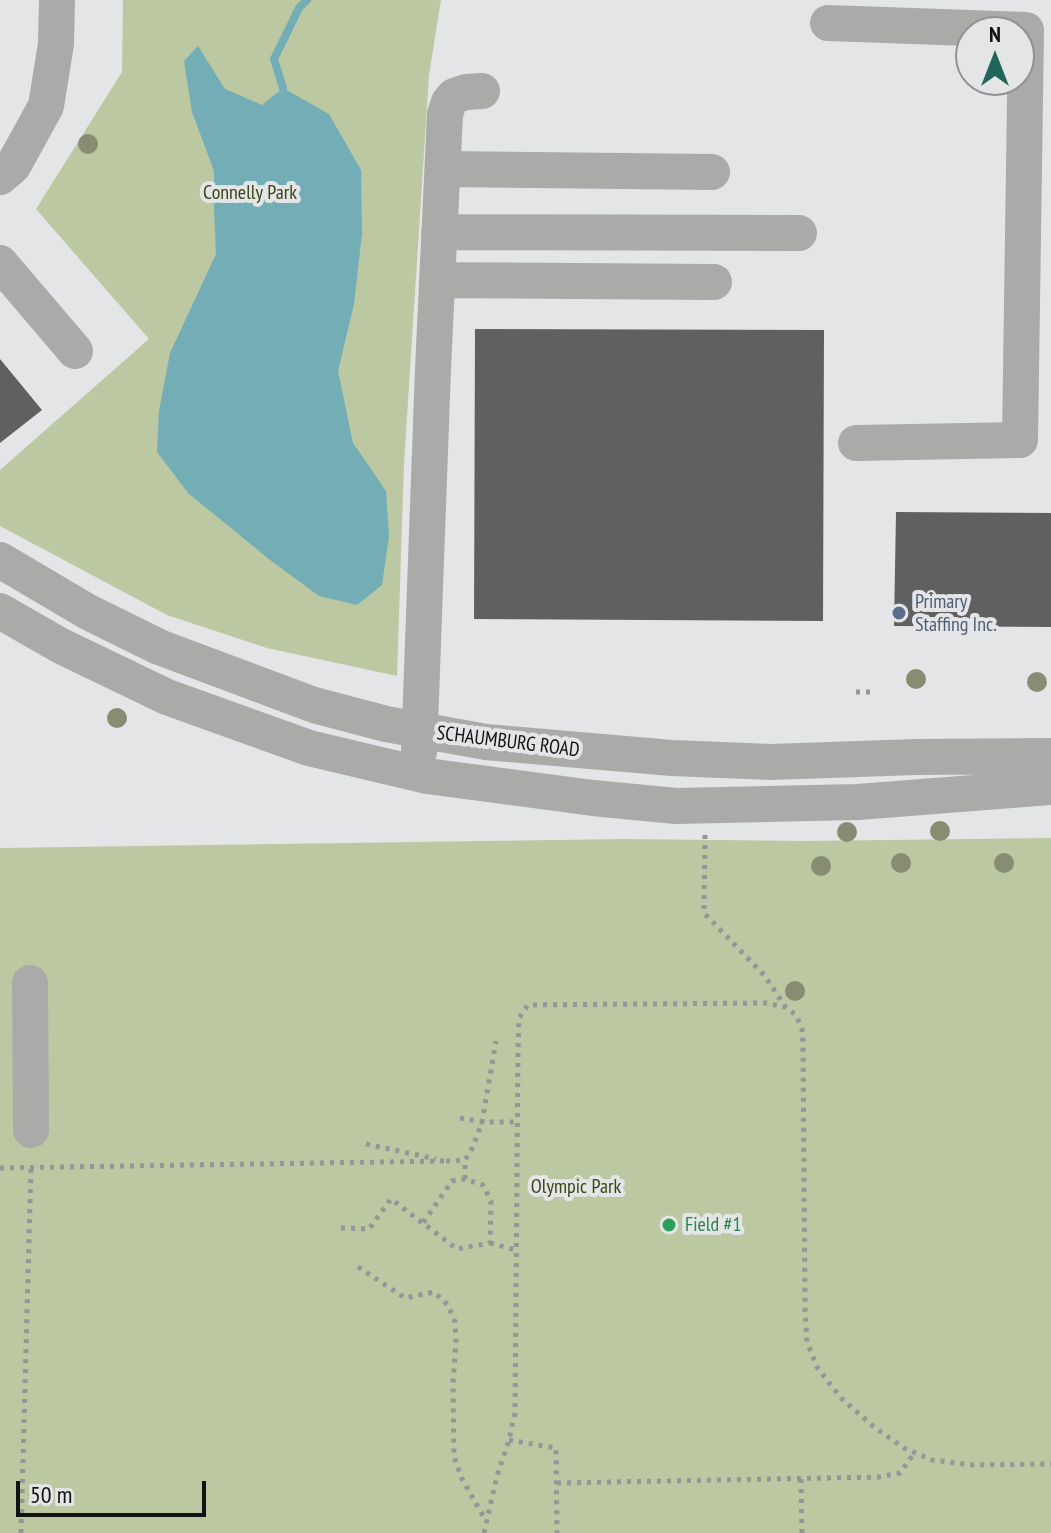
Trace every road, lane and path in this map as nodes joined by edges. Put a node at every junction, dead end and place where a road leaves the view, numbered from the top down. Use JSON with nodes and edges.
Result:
{"nodes":[{"id":1,"x":57,"y":0,"type":"edge"},
{"id":2,"x":828,"y":23,"type":"dead end"},
{"id":3,"x":1039,"y":30,"type":"edge"},
{"id":4,"x":482,"y":91,"type":"dead end"},
{"id":5,"x":443,"y":169,"type":"junction"},
{"id":6,"x":712,"y":172,"type":"dead end"},
{"id":7,"x":0,"y":177,"type":"edge"},
{"id":8,"x":439,"y":232,"type":"junction"},
{"id":9,"x":799,"y":233,"type":"dead end"},
{"id":10,"x":0,"y":263,"type":"edge"},
{"id":11,"x":437,"y":280,"type":"junction"},
{"id":12,"x":714,"y":282,"type":"dead end"},
{"id":13,"x":75,"y":351,"type":"dead end"},
{"id":14,"x":1036,"y":440,"type":"edge"},
{"id":15,"x":856,"y":443,"type":"dead end"},
{"id":16,"x":0,"y":560,"type":"edge"},
{"id":17,"x":0,"y":611,"type":"edge"},
{"id":18,"x":856,"y":692,"type":"dead end"},
{"id":19,"x":870,"y":692,"type":"dead end"},
{"id":20,"x":421,"y":731,"type":"junction"},
{"id":21,"x":1051,"y":756,"type":"edge"},
{"id":22,"x":417,"y":774,"type":"junction"},
{"id":23,"x":1051,"y":787,"type":"edge"},
{"id":24,"x":705,"y":828,"type":"dead end"},
{"id":25,"x":30,"y":983,"type":"dead end"},
{"id":26,"x":785,"y":1007,"type":"junction"},
{"id":27,"x":496,"y":1041,"type":"dead end"},
{"id":28,"x":460,"y":1118,"type":"dead end"},
{"id":29,"x":482,"y":1122,"type":"junction"},
{"id":30,"x":517,"y":1122,"type":"junction"},
{"id":31,"x":31,"y":1130,"type":"joint"},
{"id":32,"x":366,"y":1144,"type":"dead end"},
{"id":33,"x":465,"y":1160,"type":"junction"},
{"id":34,"x":446,"y":1161,"type":"junction"},
{"id":35,"x":32,"y":1167,"type":"junction"},
{"id":36,"x":0,"y":1168,"type":"edge"},
{"id":37,"x":465,"y":1179,"type":"junction"},
{"id":38,"x":423,"y":1223,"type":"junction"},
{"id":39,"x":341,"y":1228,"type":"dead end"},
{"id":40,"x":490,"y":1243,"type":"junction"},
{"id":41,"x":517,"y":1250,"type":"junction"},
{"id":42,"x":358,"y":1267,"type":"dead end"},
{"id":43,"x":509,"y":1440,"type":"junction"},
{"id":44,"x":915,"y":1452,"type":"junction"},
{"id":45,"x":1051,"y":1464,"type":"edge"},
{"id":46,"x":801,"y":1479,"type":"junction"},
{"id":47,"x":557,"y":1483,"type":"junction"},
{"id":48,"x":486,"y":1521,"type":"junction"},
{"id":49,"x":21,"y":1533,"type":"edge"},
{"id":50,"x":484,"y":1533,"type":"edge"},
{"id":51,"x":557,"y":1533,"type":"edge"},
{"id":52,"x":802,"y":1533,"type":"edge"}],
"edges":[{"from":1,"to":7,"type":"street"},
{"from":2,"to":3,"type":"street"},
{"from":3,"to":14,"type":"street"},
{"from":4,"to":5,"type":"street"},
{"from":5,"to":6,"type":"street"},
{"from":5,"to":8,"type":"street"},
{"from":8,"to":9,"type":"street"},
{"from":8,"to":11,"type":"street"},
{"from":10,"to":13,"type":"street"},
{"from":11,"to":12,"type":"street"},
{"from":11,"to":20,"type":"street"},
{"from":14,"to":15,"type":"street"},
{"from":16,"to":20,"type":"street","name":"SCHAUMBURG ROAD"},
{"from":17,"to":22,"type":"street"},
{"from":18,"to":19,"type":"path"},
{"from":20,"to":21,"type":"street","name":"SCHAUMBURG ROAD"},
{"from":20,"to":22,"type":"street"},
{"from":22,"to":23,"type":"street"},
{"from":24,"to":26,"type":"path"},
{"from":25,"to":31,"type":"street"},
{"from":26,"to":30,"type":"path"},
{"from":26,"to":44,"type":"path"},
{"from":27,"to":29,"type":"path"},
{"from":28,"to":29,"type":"path"},
{"from":29,"to":30,"type":"path"},
{"from":29,"to":33,"type":"path"},
{"from":30,"to":41,"type":"path"},
{"from":31,"to":35,"type":"path"},
{"from":32,"to":34,"type":"path"},
{"from":33,"to":34,"type":"path"},
{"from":33,"to":37,"type":"path"},
{"from":34,"to":35,"type":"path"},
{"from":35,"to":36,"type":"path"},
{"from":35,"to":49,"type":"path"},
{"from":37,"to":38,"type":"path"},
{"from":37,"to":40,"type":"path"},
{"from":38,"to":39,"type":"path"},
{"from":38,"to":40,"type":"path"},
{"from":40,"to":41,"type":"path"},
{"from":41,"to":43,"type":"path"},
{"from":42,"to":48,"type":"path"},
{"from":43,"to":47,"type":"path"},
{"from":43,"to":48,"type":"path"},
{"from":44,"to":45,"type":"path"},
{"from":44,"to":46,"type":"path"},
{"from":46,"to":47,"type":"path"},
{"from":46,"to":52,"type":"path"},
{"from":47,"to":51,"type":"path"},
{"from":48,"to":50,"type":"path"}]}
